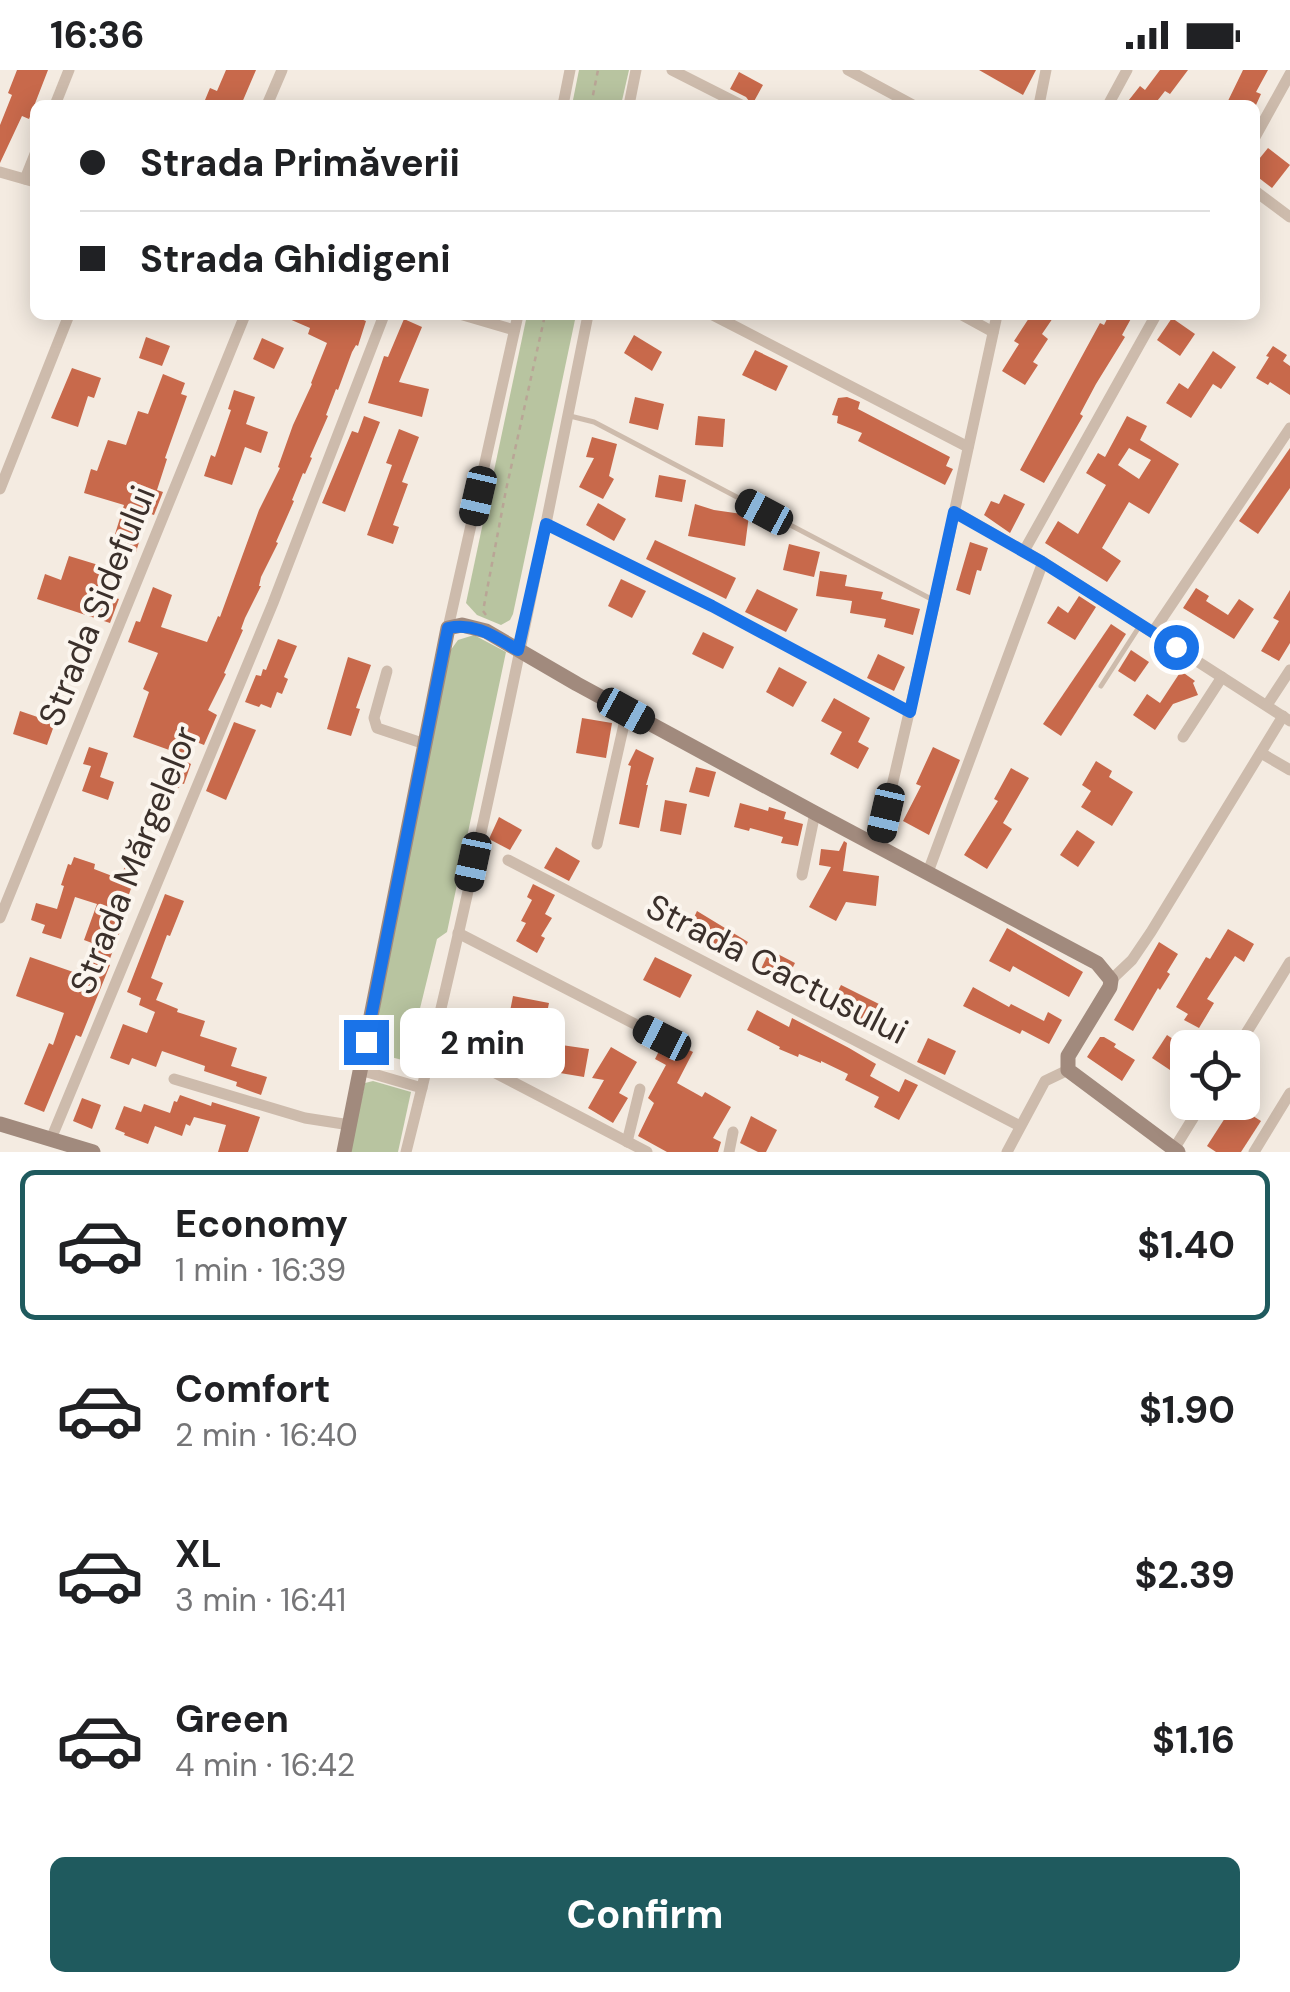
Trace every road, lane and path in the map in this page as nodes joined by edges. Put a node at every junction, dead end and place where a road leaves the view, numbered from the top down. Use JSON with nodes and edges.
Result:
{"nodes":[{"id":1,"x":69,"y":70,"type":"edge"},
{"id":2,"x":282,"y":70,"type":"edge"},
{"id":3,"x":570,"y":70,"type":"edge"},
{"id":4,"x":598,"y":70,"type":"edge"},
{"id":5,"x":636,"y":70,"type":"edge"},
{"id":6,"x":672,"y":70,"type":"edge"},
{"id":7,"x":848,"y":70,"type":"edge"},
{"id":8,"x":1046,"y":70,"type":"edge"},
{"id":9,"x":1127,"y":70,"type":"edge"},
{"id":10,"x":1290,"y":74,"type":"edge"},
{"id":11,"x":57,"y":100,"type":"edge"},
{"id":12,"x":269,"y":100,"type":"edge"},
{"id":13,"x":563,"y":100,"type":"edge"},
{"id":14,"x":591,"y":100,"type":"edge"},
{"id":15,"x":630,"y":100,"type":"edge"},
{"id":16,"x":732,"y":100,"type":"edge"},
{"id":17,"x":904,"y":100,"type":"edge"},
{"id":18,"x":1040,"y":100,"type":"edge"},
{"id":19,"x":1111,"y":100,"type":"edge"},
{"id":20,"x":1260,"y":128,"type":"edge"},
{"id":21,"x":0,"y":172,"type":"edge"},
{"id":22,"x":30,"y":180,"type":"edge"},
{"id":23,"x":1260,"y":195,"type":"edge"},
{"id":24,"x":1290,"y":217,"type":"edge"},
{"id":25,"x":67,"y":320,"type":"edge"},
{"id":26,"x":244,"y":320,"type":"edge"},
{"id":27,"x":382,"y":320,"type":"edge"},
{"id":28,"x":480,"y":320,"type":"edge"},
{"id":29,"x":517,"y":320,"type":"edge"},
{"id":30,"x":544,"y":320,"type":"edge"},
{"id":31,"x":587,"y":320,"type":"edge"},
{"id":32,"x":723,"y":320,"type":"edge"},
{"id":33,"x":971,"y":320,"type":"edge"},
{"id":34,"x":996,"y":320,"type":"edge"},
{"id":35,"x":1153,"y":320,"type":"edge"},
{"id":36,"x":514,"y":330,"type":"junction"},
{"id":37,"x":994,"y":332,"type":"junction"},
{"id":38,"x":568,"y":416,"type":"junction"},
{"id":39,"x":1290,"y":428,"type":"edge"},
{"id":40,"x":968,"y":447,"type":"junction"},
{"id":41,"x":0,"y":490,"type":"edge"},
{"id":42,"x":954,"y":512,"type":"junction"},
{"id":43,"x":546,"y":524,"type":"junction"},
{"id":44,"x":1024,"y":551,"type":"junction"},
{"id":45,"x":1042,"y":562,"type":"junction"},
{"id":46,"x":936,"y":601,"type":"junction"},
{"id":47,"x":448,"y":628,"type":"junction"},
{"id":48,"x":1147,"y":629,"type":"junction"},
{"id":49,"x":486,"y":632,"type":"junction"},
{"id":50,"x":518,"y":650,"type":"junction"},
{"id":51,"x":387,"y":670,"type":"dead end"},
{"id":52,"x":1290,"y":670,"type":"edge"},
{"id":53,"x":1222,"y":677,"type":"junction"},
{"id":54,"x":1101,"y":686,"type":"dead end"},
{"id":55,"x":1267,"y":705,"type":"junction"},
{"id":56,"x":626,"y":711,"type":"junction"},
{"id":57,"x":910,"y":712,"type":"junction"},
{"id":58,"x":1286,"y":718,"type":"edge"},
{"id":59,"x":1183,"y":738,"type":"dead end"},
{"id":60,"x":425,"y":744,"type":"junction"},
{"id":61,"x":1261,"y":753,"type":"junction"},
{"id":62,"x":1290,"y":770,"type":"edge"},
{"id":63,"x":814,"y":813,"type":"junction"},
{"id":64,"x":597,"y":844,"type":"dead end"},
{"id":65,"x":878,"y":846,"type":"junction"},
{"id":66,"x":508,"y":860,"type":"dead end"},
{"id":67,"x":928,"y":872,"type":"junction"},
{"id":68,"x":802,"y":874,"type":"dead end"},
{"id":69,"x":0,"y":918,"type":"edge"},
{"id":70,"x":458,"y":933,"type":"junction"},
{"id":71,"x":1290,"y":962,"type":"edge"},
{"id":72,"x":1111,"y":980,"type":"junction"},
{"id":73,"x":1248,"y":1030,"type":"edge"},
{"id":74,"x":662,"y":1038,"type":"dead end"},
{"id":75,"x":434,"y":1041,"type":"junction"},
{"id":76,"x":360,"y":1070,"type":"junction"},
{"id":77,"x":1068,"y":1070,"type":"junction"},
{"id":78,"x":174,"y":1079,"type":"dead end"},
{"id":79,"x":422,"y":1088,"type":"junction"},
{"id":80,"x":640,"y":1088,"type":"dead end"},
{"id":81,"x":1290,"y":1094,"type":"edge"},
{"id":82,"x":1193,"y":1120,"type":"edge"},
{"id":83,"x":0,"y":1124,"type":"edge"},
{"id":84,"x":350,"y":1124,"type":"junction"},
{"id":85,"x":1020,"y":1126,"type":"junction"},
{"id":86,"x":733,"y":1132,"type":"dead end"},
{"id":87,"x":51,"y":1139,"type":"junction"},
{"id":88,"x":627,"y":1142,"type":"junction"},
{"id":89,"x":1176,"y":1150,"type":"edge"},
{"id":90,"x":93,"y":1152,"type":"edge"},
{"id":91,"x":344,"y":1152,"type":"edge"},
{"id":92,"x":406,"y":1152,"type":"edge"},
{"id":93,"x":647,"y":1152,"type":"edge"},
{"id":94,"x":728,"y":1152,"type":"edge"},
{"id":95,"x":1007,"y":1152,"type":"edge"},
{"id":96,"x":1254,"y":1152,"type":"edge"}],
"edges":[{"from":1,"to":11,"type":"street"},
{"from":2,"to":12,"type":"street"},
{"from":3,"to":13,"type":"street"},
{"from":4,"to":14,"type":"path"},
{"from":5,"to":15,"type":"street"},
{"from":6,"to":16,"type":"street"},
{"from":7,"to":17,"type":"street"},
{"from":8,"to":18,"type":"street"},
{"from":9,"to":19,"type":"street"},
{"from":10,"to":20,"type":"street"},
{"from":21,"to":22,"type":"street"},
{"from":23,"to":24,"type":"street"},
{"from":25,"to":41,"type":"street"},
{"from":26,"to":69,"type":"street","name":"Strada Sidefului"},
{"from":27,"to":87,"type":"street","name":"Strada Mărgelelor"},
{"from":28,"to":36,"type":"street"},
{"from":29,"to":36,"type":"street"},
{"from":30,"to":49,"type":"path"},
{"from":31,"to":38,"type":"street"},
{"from":32,"to":40,"type":"street"},
{"from":33,"to":37,"type":"street"},
{"from":34,"to":37,"type":"street"},
{"from":35,"to":44,"type":"street"},
{"from":36,"to":47,"type":"street"},
{"from":37,"to":40,"type":"street"},
{"from":38,"to":43,"type":"street"},
{"from":38,"to":46,"type":"lane"},
{"from":39,"to":48,"type":"street"},
{"from":40,"to":42,"type":"street"},
{"from":42,"to":44,"type":"street"},
{"from":42,"to":46,"type":"street"},
{"from":43,"to":50,"type":"street"},
{"from":43,"to":57,"type":"lane"},
{"from":44,"to":45,"type":"street"},
{"from":45,"to":48,"type":"street"},
{"from":45,"to":67,"type":"street"},
{"from":46,"to":57,"type":"street"},
{"from":47,"to":49,"type":"street"},
{"from":47,"to":60,"type":"street"},
{"from":48,"to":53,"type":"street"},
{"from":48,"to":54,"type":"lane"},
{"from":49,"to":50,"type":"street"},
{"from":50,"to":56,"type":"street"},
{"from":50,"to":70,"type":"street"},
{"from":51,"to":60,"type":"street"},
{"from":52,"to":55,"type":"street"},
{"from":53,"to":55,"type":"street"},
{"from":53,"to":59,"type":"street"},
{"from":55,"to":58,"type":"street"},
{"from":56,"to":63,"type":"street"},
{"from":56,"to":64,"type":"street"},
{"from":57,"to":65,"type":"street"},
{"from":58,"to":61,"type":"street"},
{"from":60,"to":76,"type":"street"},
{"from":61,"to":62,"type":"street"},
{"from":61,"to":72,"type":"street"},
{"from":63,"to":65,"type":"street"},
{"from":63,"to":68,"type":"street"},
{"from":65,"to":67,"type":"street"},
{"from":66,"to":85,"type":"street","name":"Strada Cactusului"},
{"from":67,"to":72,"type":"street"},
{"from":70,"to":74,"type":"street"},
{"from":70,"to":75,"type":"street"},
{"from":71,"to":73,"type":"street"},
{"from":72,"to":77,"type":"street"},
{"from":75,"to":79,"type":"street"},
{"from":75,"to":88,"type":"street"},
{"from":76,"to":79,"type":"street"},
{"from":76,"to":84,"type":"street"},
{"from":77,"to":85,"type":"street"},
{"from":77,"to":89,"type":"street"},
{"from":78,"to":84,"type":"street"},
{"from":79,"to":92,"type":"street"},
{"from":80,"to":88,"type":"street"},
{"from":81,"to":96,"type":"street"},
{"from":82,"to":89,"type":"street"},
{"from":83,"to":87,"type":"street"},
{"from":84,"to":91,"type":"street"},
{"from":85,"to":95,"type":"street"},
{"from":86,"to":94,"type":"street"},
{"from":87,"to":90,"type":"street"},
{"from":88,"to":93,"type":"street"}]}
